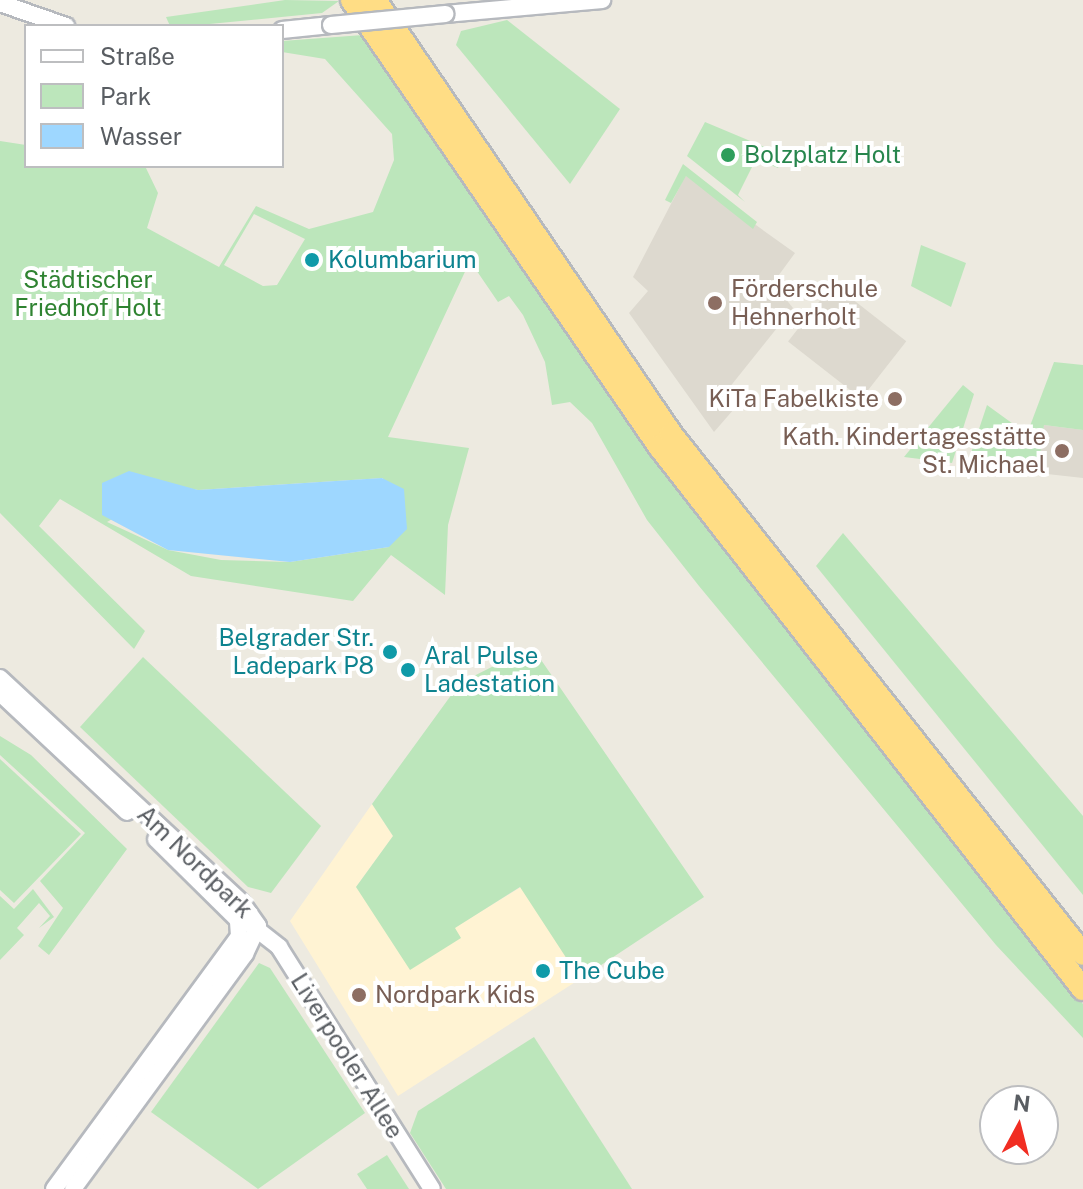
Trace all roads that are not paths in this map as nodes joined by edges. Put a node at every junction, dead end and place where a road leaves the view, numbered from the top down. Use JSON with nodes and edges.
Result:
{"nodes":[{"id":1,"x":352,"y":0,"type":"edge"},
{"id":2,"x":375,"y":0,"type":"edge"},
{"id":3,"x":602,"y":0,"type":"edge"},
{"id":4,"x":0,"y":3,"type":"edge"},
{"id":5,"x":60,"y":24,"type":"edge"},
{"id":6,"x":284,"y":30,"type":"edge"},
{"id":7,"x":0,"y":678,"type":"edge"},
{"id":8,"x":0,"y":693,"type":"edge"},
{"id":9,"x":248,"y":923,"type":"junction"},
{"id":10,"x":1083,"y":954,"type":"edge"},
{"id":11,"x":1083,"y":989,"type":"edge"},
{"id":12,"x":54,"y":1189,"type":"edge"},
{"id":13,"x":73,"y":1189,"type":"edge"},
{"id":14,"x":432,"y":1189,"type":"edge"}],
"edges":[{"from":1,"to":11,"type":"highway"},
{"from":2,"to":10,"type":"highway"},
{"from":3,"to":6,"type":"street","bridge":true},
{"from":4,"to":5,"type":"street"},
{"from":7,"to":9,"type":"street","name":"Am Nordpark"},
{"from":8,"to":9,"type":"street","name":"Am Nordpark"},
{"from":9,"to":12,"type":"street","name":"Am Nordpark"},
{"from":9,"to":13,"type":"street","name":"Am Nordpark"},
{"from":9,"to":14,"type":"street","name":"Liverpooler Allee"}]}
